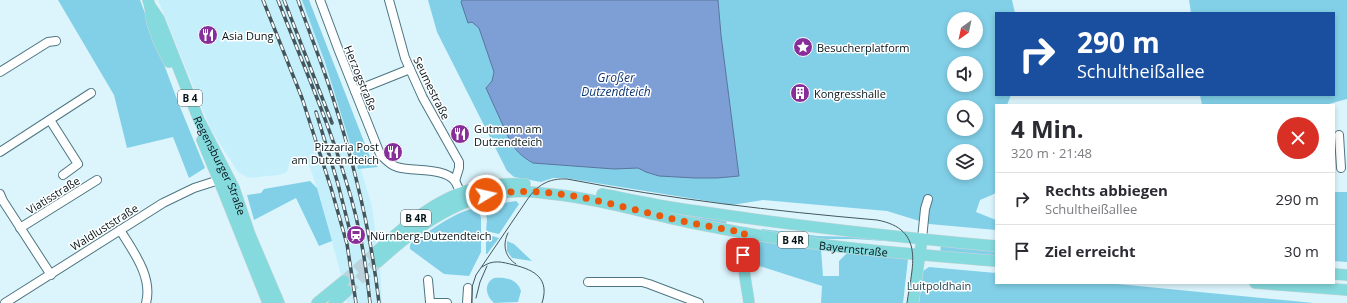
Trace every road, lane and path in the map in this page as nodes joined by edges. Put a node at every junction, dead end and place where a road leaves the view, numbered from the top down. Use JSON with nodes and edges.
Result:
{"nodes":[{"id":1,"x":320,"y":0,"type":"edge"},
{"id":2,"x":390,"y":0,"type":"edge"},
{"id":3,"x":149,"y":3,"type":"edge"},
{"id":4,"x":56,"y":41,"type":"dead end"},
{"id":5,"x":410,"y":69,"type":"junction"},
{"id":6,"x":0,"y":72,"type":"edge"},
{"id":7,"x":355,"y":91,"type":"junction"},
{"id":8,"x":91,"y":94,"type":"dead end"},
{"id":9,"x":50,"y":120,"type":"junction"},
{"id":10,"x":1340,"y":135,"type":"edge"},
{"id":11,"x":0,"y":152,"type":"edge"},
{"id":12,"x":1341,"y":168,"type":"dead end"},
{"id":13,"x":63,"y":175,"type":"dead end"},
{"id":14,"x":97,"y":180,"type":"dead end"},
{"id":15,"x":219,"y":180,"type":"junction"},
{"id":16,"x":455,"y":181,"type":"junction"},
{"id":17,"x":234,"y":188,"type":"junction"},
{"id":18,"x":462,"y":198,"type":"junction"},
{"id":19,"x":1,"y":199,"type":"edge"},
{"id":20,"x":928,"y":199,"type":"dead end"},
{"id":21,"x":779,"y":222,"type":"junction"},
{"id":22,"x":20,"y":228,"type":"junction"},
{"id":23,"x":120,"y":230,"type":"junction"},
{"id":24,"x":745,"y":233,"type":"junction"},
{"id":25,"x":922,"y":239,"type":"junction"},
{"id":26,"x":980,"y":244,"type":"junction"},
{"id":27,"x":995,"y":246,"type":"edge"},
{"id":28,"x":878,"y":250,"type":"junction"},
{"id":29,"x":920,"y":254,"type":"junction"},
{"id":30,"x":377,"y":257,"type":"tunnel mouth"},
{"id":31,"x":977,"y":259,"type":"junction"},
{"id":32,"x":995,"y":261,"type":"edge"},
{"id":33,"x":1335,"y":274,"type":"edge"},
{"id":34,"x":51,"y":275,"type":"junction"},
{"id":35,"x":1347,"y":275,"type":"edge"},
{"id":36,"x":428,"y":280,"type":"dead end"},
{"id":37,"x":588,"y":282,"type":"dead end"},
{"id":38,"x":1268,"y":284,"type":"edge"},
{"id":39,"x":468,"y":288,"type":"dead end"},
{"id":40,"x":1347,"y":290,"type":"edge"},
{"id":41,"x":5,"y":303,"type":"edge"},
{"id":42,"x":148,"y":303,"type":"edge"},
{"id":43,"x":268,"y":303,"type":"edge"},
{"id":44,"x":279,"y":303,"type":"edge"},
{"id":45,"x":317,"y":303,"type":"edge"},
{"id":46,"x":334,"y":303,"type":"edge"},
{"id":47,"x":430,"y":303,"type":"edge"},
{"id":48,"x":447,"y":303,"type":"edge"},
{"id":49,"x":467,"y":303,"type":"edge"},
{"id":50,"x":699,"y":303,"type":"edge"},
{"id":51,"x":749,"y":303,"type":"edge"},
{"id":52,"x":913,"y":303,"type":"edge"}],
"edges":[{"from":1,"to":7,"type":"street","name":"Herzogstraße"},
{"from":2,"to":5,"type":"street","name":"Seumestraße"},
{"from":3,"to":15,"type":"main road","name":"Regensburger Straße","number":"B 4"},
{"from":3,"to":17,"type":"main road","name":"Regensburger Straße","number":"B 4"},
{"from":4,"to":6,"type":"street"},
{"from":5,"to":7,"type":"street"},
{"from":5,"to":16,"type":"street","name":"Seumestraße"},
{"from":7,"to":16,"type":"street","name":"Herzogstraße"},
{"from":8,"to":9,"type":"street"},
{"from":9,"to":11,"type":"street"},
{"from":9,"to":13,"type":"street","name":"Viatisstraße"},
{"from":10,"to":12,"type":"street"},
{"from":14,"to":22,"type":"street","name":"Viatisstraße"},
{"from":15,"to":17,"type":"main road"},
{"from":15,"to":23,"type":"street","name":"Waldluststraße"},
{"from":15,"to":43,"type":"main road","name":"Regensburger Straße"},
{"from":16,"to":18,"type":"street"},
{"from":17,"to":44,"type":"main road","name":"Regensburger Straße","number":"B 4"},
{"from":18,"to":21,"type":"main road","name":"Bayernstraße","number":"B 4R"},
{"from":18,"to":24,"type":"main road","name":"Bayernstraße","number":"B 4R"},
{"from":18,"to":30,"type":"main road","number":"B 4R"},
{"from":19,"to":22,"type":"street","name":"Viatisstraße"},
{"from":20,"to":25,"type":"street"},
{"from":21,"to":24,"type":"main road"},
{"from":21,"to":25,"type":"main road","name":"Bayernstraße","number":"B 4R"},
{"from":22,"to":34,"type":"street","name":"Viatisstraße"},
{"from":23,"to":34,"type":"street","name":"Waldluststraße"},
{"from":23,"to":42,"type":"street"},
{"from":24,"to":28,"type":"main road","name":"Bayernstraße","number":"B 4R"},
{"from":24,"to":51,"type":"main road"},
{"from":25,"to":26,"type":"main road","name":"Bayernstraße","number":"B 4R"},
{"from":25,"to":28,"type":"main road","number":"B 4R"},
{"from":25,"to":29,"type":"main road"},
{"from":26,"to":27,"type":"main road","name":"Bayernstraße","number":"B 4R"},
{"from":26,"to":31,"type":"main road"},
{"from":28,"to":29,"type":"main road","name":"Bayernstraße","number":"B 4R"},
{"from":29,"to":31,"type":"main road","name":"Bayernstraße","number":"B 4R"},
{"from":29,"to":52,"type":"main road"},
{"from":31,"to":32,"type":"main road","name":"Bayernstraße","number":"B 4R"},
{"from":33,"to":35,"type":"main road"},
{"from":34,"to":41,"type":"street","name":"Waldluststraße"},
{"from":36,"to":47,"type":"street"},
{"from":37,"to":50,"type":"street"},
{"from":38,"to":40,"type":"main road"},
{"from":39,"to":49,"type":"street"},
{"from":45,"to":46,"type":"main road"},
{"from":47,"to":48,"type":"street"}]}
